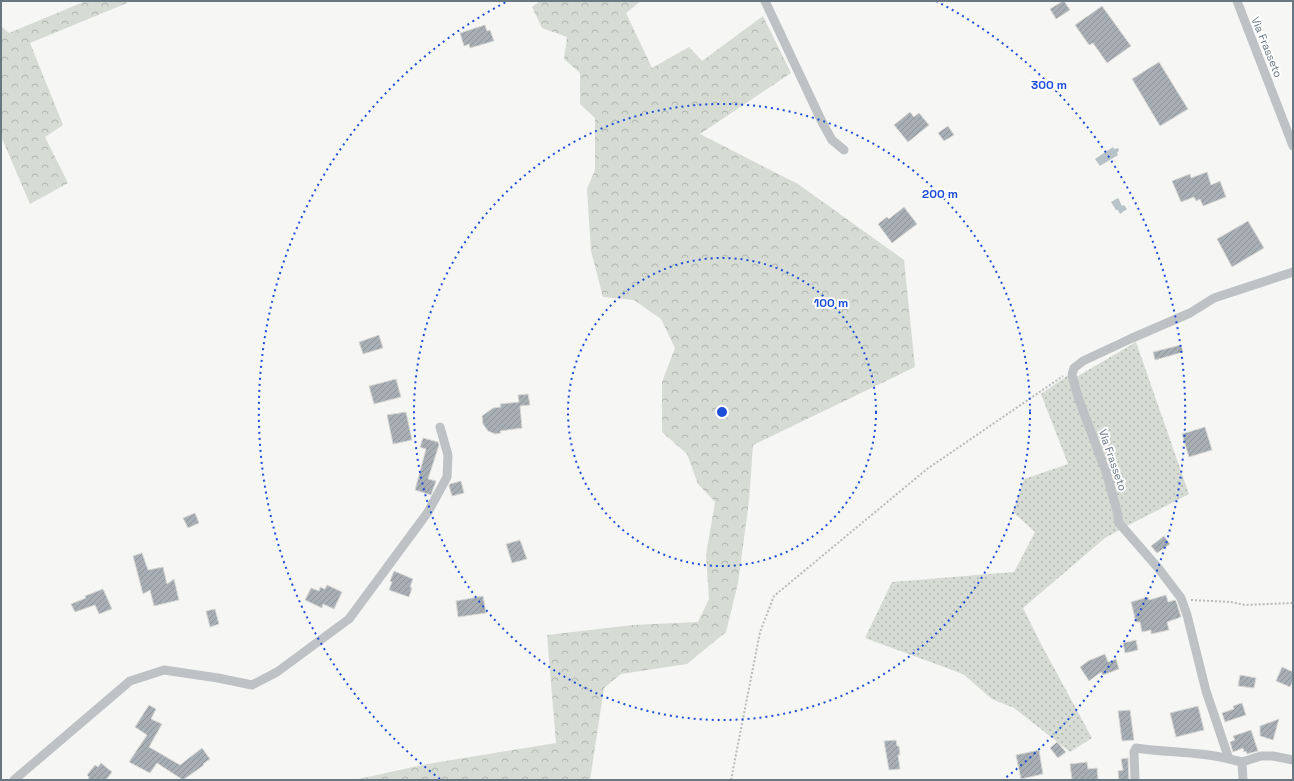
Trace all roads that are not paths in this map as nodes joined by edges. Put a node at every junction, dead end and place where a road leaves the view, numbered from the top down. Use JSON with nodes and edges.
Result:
{"nodes":[{"id":1,"x":765,"y":1,"type":"edge"},
{"id":2,"x":1237,"y":1,"type":"edge"},
{"id":3,"x":1293,"y":146,"type":"edge"},
{"id":4,"x":844,"y":150,"type":"dead end"},
{"id":5,"x":1293,"y":272,"type":"edge"},
{"id":6,"x":440,"y":427,"type":"dead end"},
{"id":7,"x":1229,"y":759,"type":"junction"},
{"id":8,"x":1293,"y":760,"type":"edge"},
{"id":9,"x":1242,"y":762,"type":"junction"},
{"id":10,"x":14,"y":780,"type":"edge"},
{"id":11,"x":1135,"y":780,"type":"edge"},
{"id":12,"x":1243,"y":780,"type":"edge"}],
"edges":[{"from":1,"to":4,"type":"street"},
{"from":2,"to":3,"type":"street","name":"Via Frasseto"},
{"from":5,"to":7,"type":"street","name":"Via Frasseto"},
{"from":6,"to":10,"type":"street"},
{"from":7,"to":9,"type":"street"},
{"from":7,"to":11,"type":"street"},
{"from":8,"to":9,"type":"street"},
{"from":9,"to":12,"type":"street"}]}
